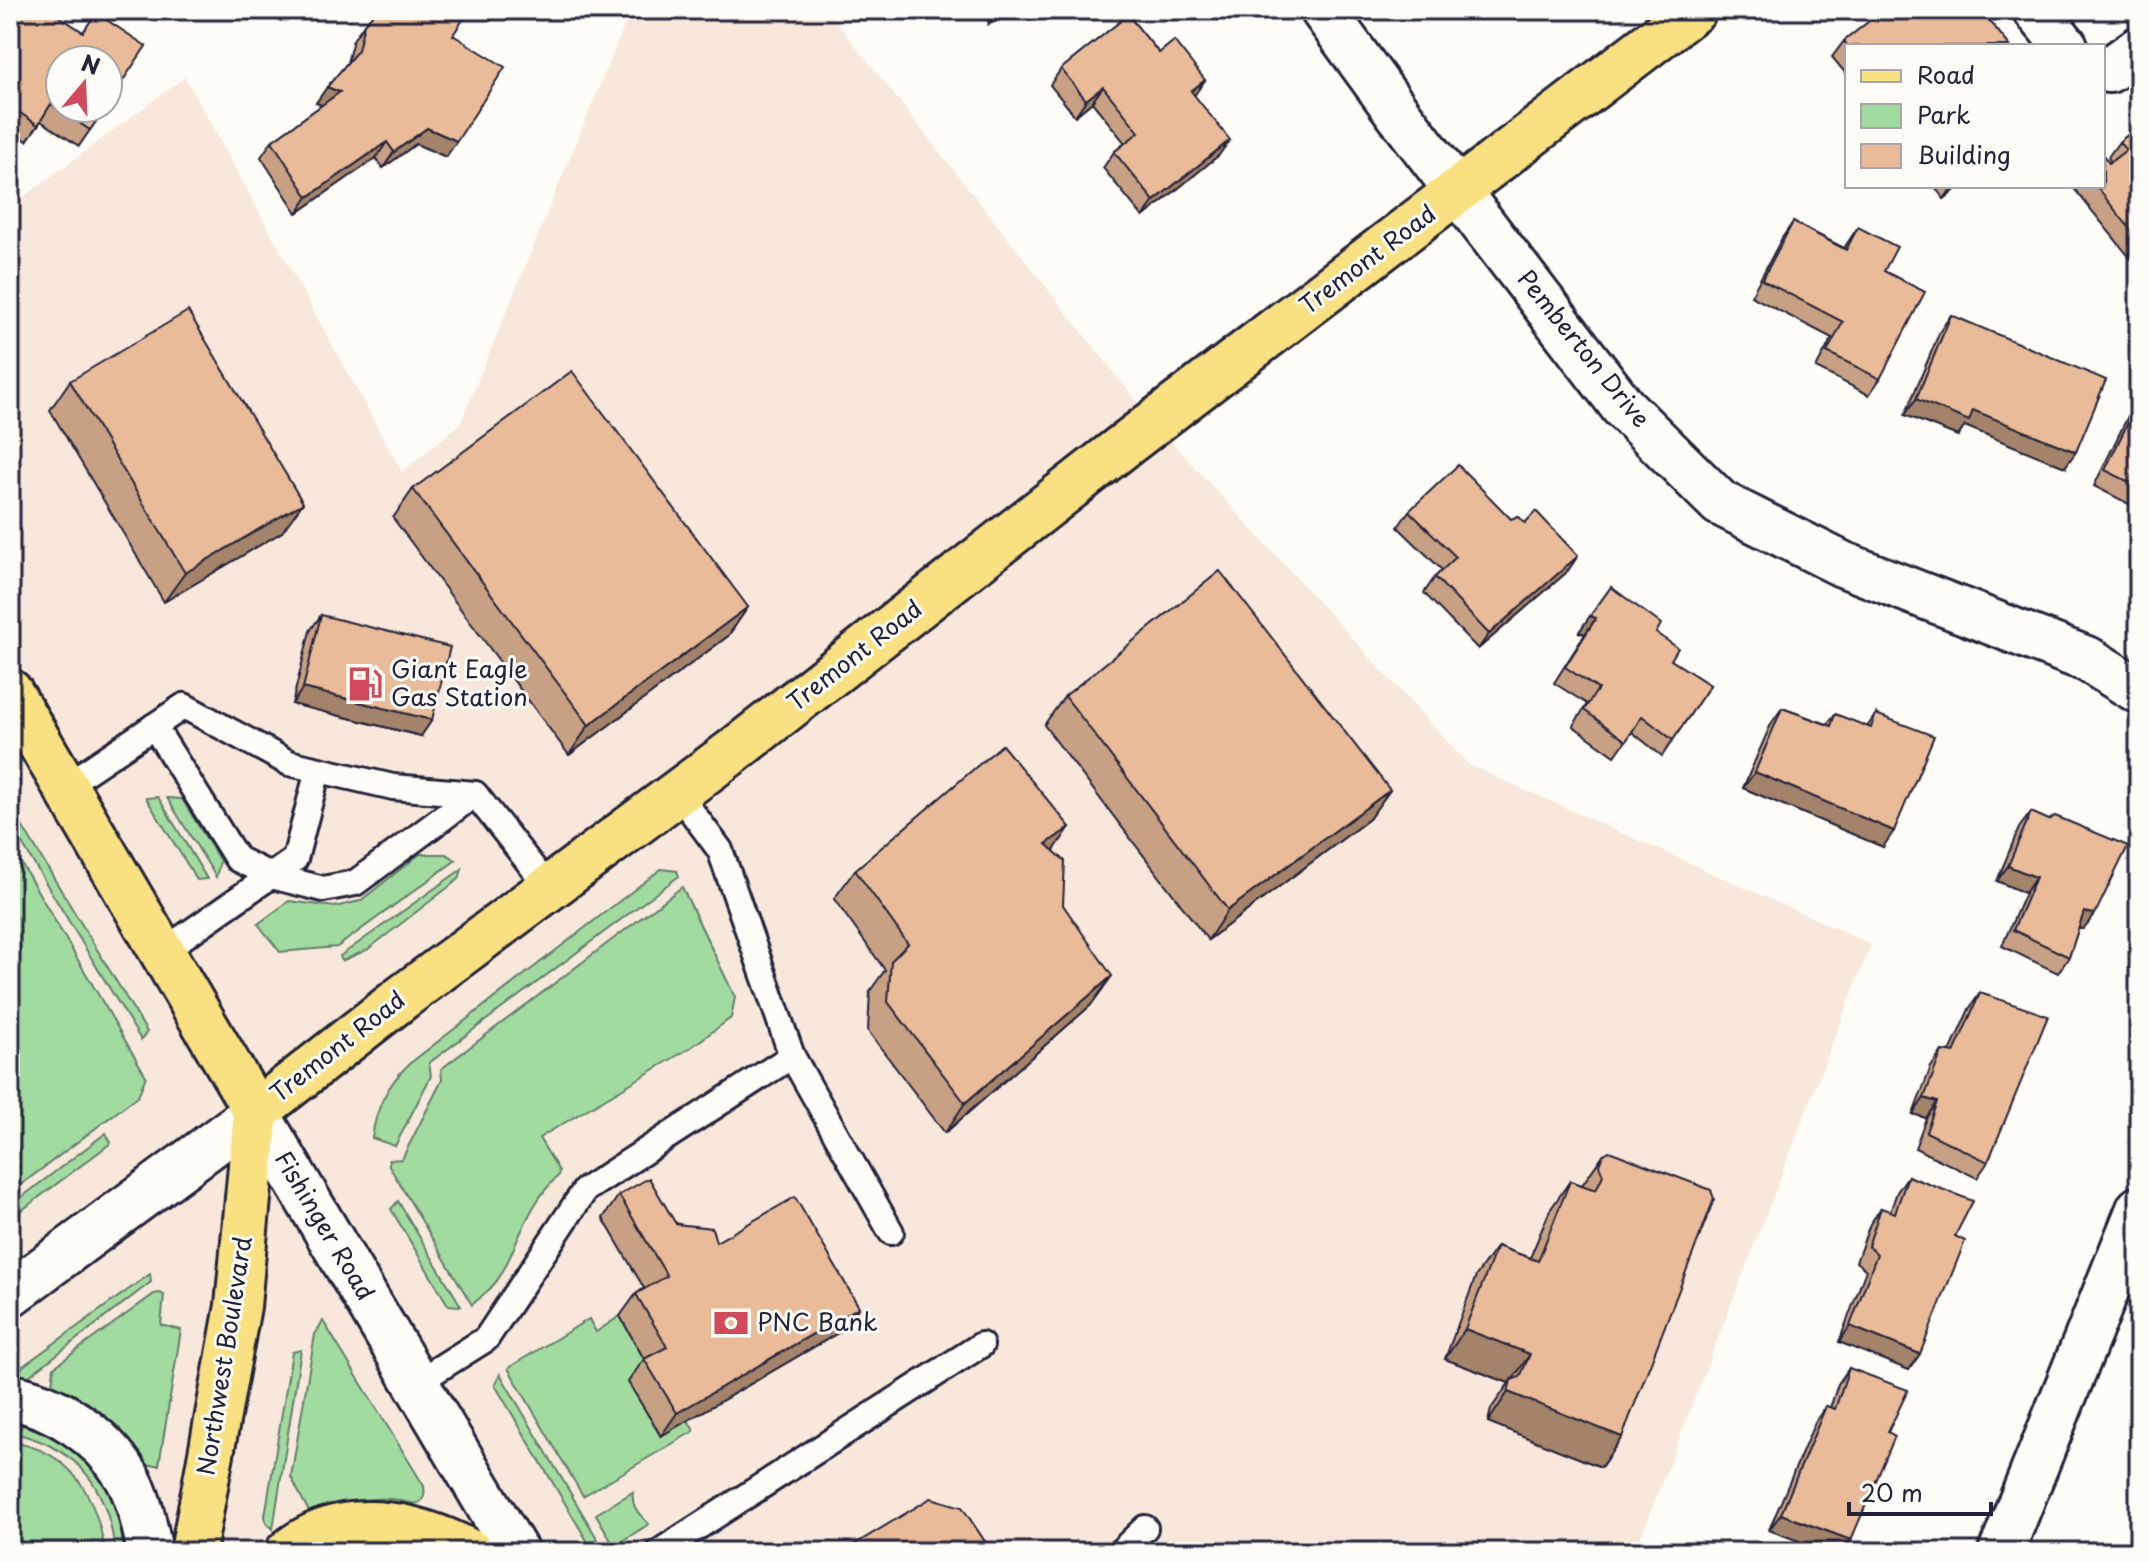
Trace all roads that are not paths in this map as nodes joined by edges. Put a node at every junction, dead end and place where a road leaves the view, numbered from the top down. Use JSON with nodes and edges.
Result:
{"nodes":[{"id":1,"x":1323,"y":10,"type":"edge"},
{"id":2,"x":1694,"y":10,"type":"edge"},
{"id":3,"x":2036,"y":10,"type":"edge"},
{"id":4,"x":2063,"y":44,"type":"edge"},
{"id":5,"x":2139,"y":49,"type":"edge"},
{"id":6,"x":2105,"y":69,"type":"edge"},
{"id":7,"x":1458,"y":190,"type":"junction"},
{"id":8,"x":2139,"y":691,"type":"edge"},
{"id":9,"x":12,"y":700,"type":"edge"},
{"id":10,"x":154,"y":726,"type":"junction"},
{"id":11,"x":318,"y":770,"type":"junction"},
{"id":12,"x":65,"y":786,"type":"junction"},
{"id":13,"x":677,"y":792,"type":"junction"},
{"id":14,"x":475,"y":794,"type":"junction"},
{"id":15,"x":272,"y":876,"type":"junction"},
{"id":16,"x":549,"y":888,"type":"junction"},
{"id":17,"x":162,"y":952,"type":"junction"},
{"id":18,"x":792,"y":1056,"type":"junction"},
{"id":19,"x":256,"y":1112,"type":"junction"},
{"id":20,"x":2139,"y":1209,"type":"edge"},
{"id":21,"x":891,"y":1232,"type":"dead end"},
{"id":22,"x":10,"y":1294,"type":"edge"},
{"id":23,"x":981,"y":1345,"type":"dead end"},
{"id":24,"x":416,"y":1383,"type":"junction"},
{"id":25,"x":10,"y":1397,"type":"edge"},
{"id":26,"x":1145,"y":1528,"type":"dead end"},
{"id":27,"x":150,"y":1552,"type":"edge"},
{"id":28,"x":193,"y":1552,"type":"edge"},
{"id":29,"x":288,"y":1552,"type":"edge"},
{"id":30,"x":470,"y":1552,"type":"edge"},
{"id":31,"x":516,"y":1552,"type":"edge"},
{"id":32,"x":659,"y":1552,"type":"edge"},
{"id":33,"x":1120,"y":1552,"type":"edge"},
{"id":34,"x":2001,"y":1552,"type":"edge"}],
"edges":[{"from":1,"to":7,"type":"street","name":"Pemberton Drive"},
{"from":2,"to":7,"type":"main road","name":"Tremont Road"},
{"from":3,"to":4,"type":"street"},
{"from":5,"to":6,"type":"street"},
{"from":7,"to":8,"type":"street","name":"Pemberton Drive"},
{"from":7,"to":13,"type":"main road","name":"Tremont Road"},
{"from":9,"to":12,"type":"main road","name":"Fishinger Road"},
{"from":10,"to":11,"type":"lane"},
{"from":10,"to":12,"type":"lane"},
{"from":10,"to":15,"type":"lane"},
{"from":11,"to":14,"type":"lane"},
{"from":11,"to":15,"type":"lane"},
{"from":12,"to":17,"type":"main road","name":"Fishinger Road"},
{"from":13,"to":16,"type":"main road","name":"Tremont Road"},
{"from":13,"to":18,"type":"lane"},
{"from":14,"to":15,"type":"lane"},
{"from":14,"to":16,"type":"lane"},
{"from":15,"to":17,"type":"lane"},
{"from":16,"to":19,"type":"main road","name":"Tremont Road"},
{"from":17,"to":19,"type":"main road","name":"Fishinger Road"},
{"from":18,"to":21,"type":"lane"},
{"from":18,"to":24,"type":"lane"},
{"from":19,"to":22,"type":"street","name":"Tremont Road"},
{"from":19,"to":24,"type":"street","name":"Fishinger Road"},
{"from":19,"to":28,"type":"main road","name":"Northwest Boulevard"},
{"from":20,"to":34,"type":"street"},
{"from":23,"to":32,"type":"lane"},
{"from":24,"to":31,"type":"street","name":"Fishinger Road"},
{"from":25,"to":27,"type":"street"},
{"from":26,"to":33,"type":"lane"},
{"from":29,"to":30,"type":"main road"}]}
